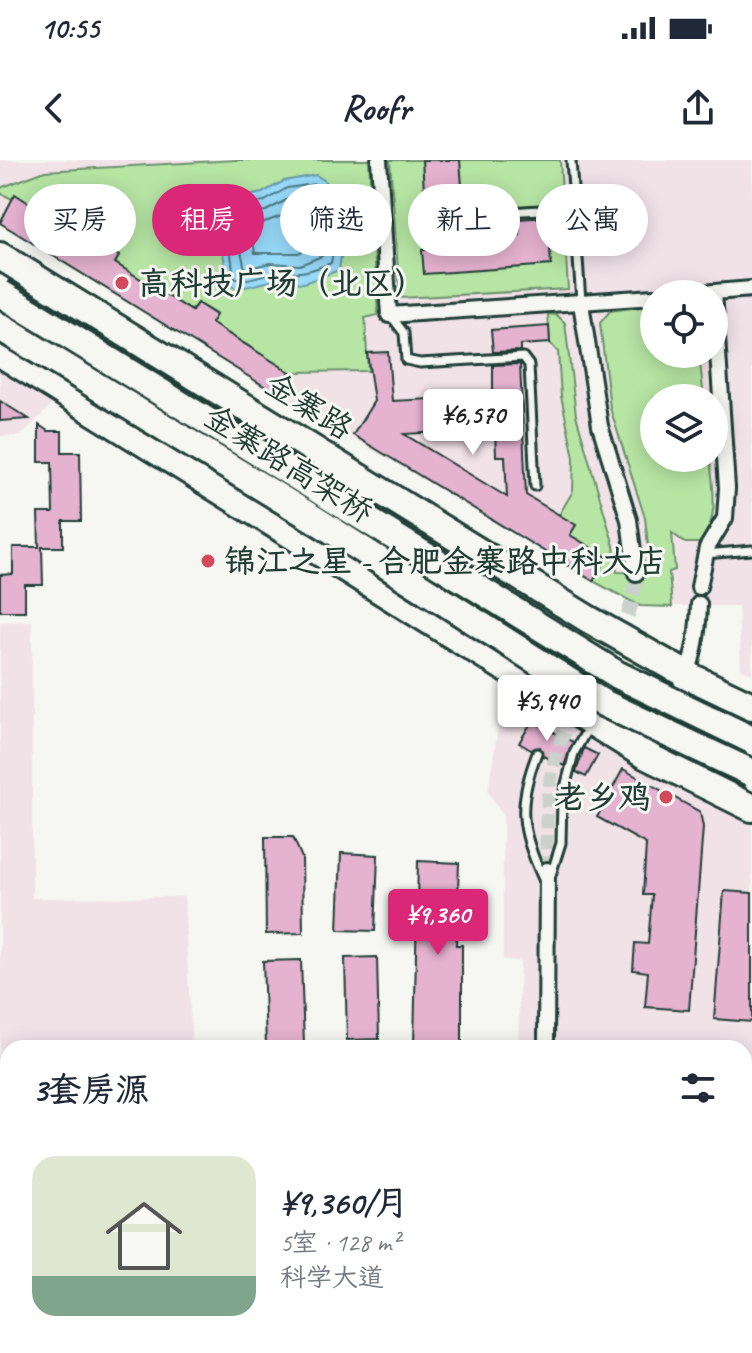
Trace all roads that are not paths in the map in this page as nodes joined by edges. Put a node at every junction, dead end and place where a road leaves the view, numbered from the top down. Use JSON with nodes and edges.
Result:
{"nodes":[{"id":1,"x":379,"y":160,"type":"edge"},
{"id":2,"x":571,"y":160,"type":"edge"},
{"id":3,"x":572,"y":184,"type":"edge"},
{"id":4,"x":0,"y":256,"type":"edge"},
{"id":5,"x":578,"y":256,"type":"edge"},
{"id":6,"x":752,"y":289,"type":"edge"},
{"id":7,"x":728,"y":291,"type":"edge"},
{"id":8,"x":0,"y":293,"type":"edge"},
{"id":9,"x":640,"y":298,"type":"edge"},
{"id":10,"x":581,"y":303,"type":"junction"},
{"id":11,"x":389,"y":315,"type":"junction"},
{"id":12,"x":0,"y":327,"type":"edge"},
{"id":13,"x":0,"y":353,"type":"edge"},
{"id":14,"x":719,"y":368,"type":"edge"},
{"id":15,"x":535,"y":486,"type":"dead end"},
{"id":16,"x":752,"y":550,"type":"edge"},
{"id":17,"x":705,"y":554,"type":"junction"},
{"id":18,"x":636,"y":573,"type":"tunnel mouth"},
{"id":19,"x":699,"y":587,"type":"dead end"},
{"id":20,"x":699,"y":604,"type":"dead end"},
{"id":21,"x":620,"y":672,"type":"dead end"},
{"id":22,"x":689,"y":676,"type":"junction"},
{"id":23,"x":613,"y":684,"type":"dead end"},
{"id":24,"x":606,"y":697,"type":"dead end"},
{"id":25,"x":752,"y":706,"type":"edge"},
{"id":26,"x":591,"y":721,"type":"junction"},
{"id":27,"x":752,"y":740,"type":"edge"},
{"id":28,"x":537,"y":753,"type":"dead end"},
{"id":29,"x":643,"y":754,"type":"junction"},
{"id":30,"x":752,"y":773,"type":"edge"},
{"id":31,"x":752,"y":808,"type":"edge"},
{"id":32,"x":547,"y":870,"type":"tunnel mouth"},
{"id":33,"x":547,"y":888,"type":"junction"},
{"id":34,"x":546,"y":1040,"type":"edge"}],
"edges":[{"from":1,"to":11,"type":"street"},
{"from":2,"to":3,"type":"lane"},
{"from":4,"to":22,"type":"highway","name":"金寨路"},
{"from":5,"to":10,"type":"lane"},
{"from":6,"to":7,"type":"street"},
{"from":8,"to":27,"type":"highway","name":"金寨路高架桥","bridge":true},
{"from":9,"to":10,"type":"street"},
{"from":10,"to":11,"type":"street"},
{"from":10,"to":18,"type":"street"},
{"from":11,"to":15,"type":"lane"},
{"from":12,"to":30,"type":"highway","name":"金寨路高架桥","bridge":true},
{"from":13,"to":26,"type":"highway"},
{"from":14,"to":17,"type":"street"},
{"from":16,"to":17,"type":"lane"},
{"from":17,"to":19,"type":"street"},
{"from":20,"to":22,"type":"street"},
{"from":21,"to":23,"type":"lane"},
{"from":22,"to":25,"type":"highway","name":"金寨路"},
{"from":22,"to":29,"type":"street"},
{"from":24,"to":26,"type":"lane"},
{"from":26,"to":29,"type":"highway"},
{"from":26,"to":33,"type":"lane"},
{"from":28,"to":33,"type":"lane"},
{"from":29,"to":31,"type":"highway"},
{"from":32,"to":33,"type":"street"},
{"from":33,"to":34,"type":"street"}]}
